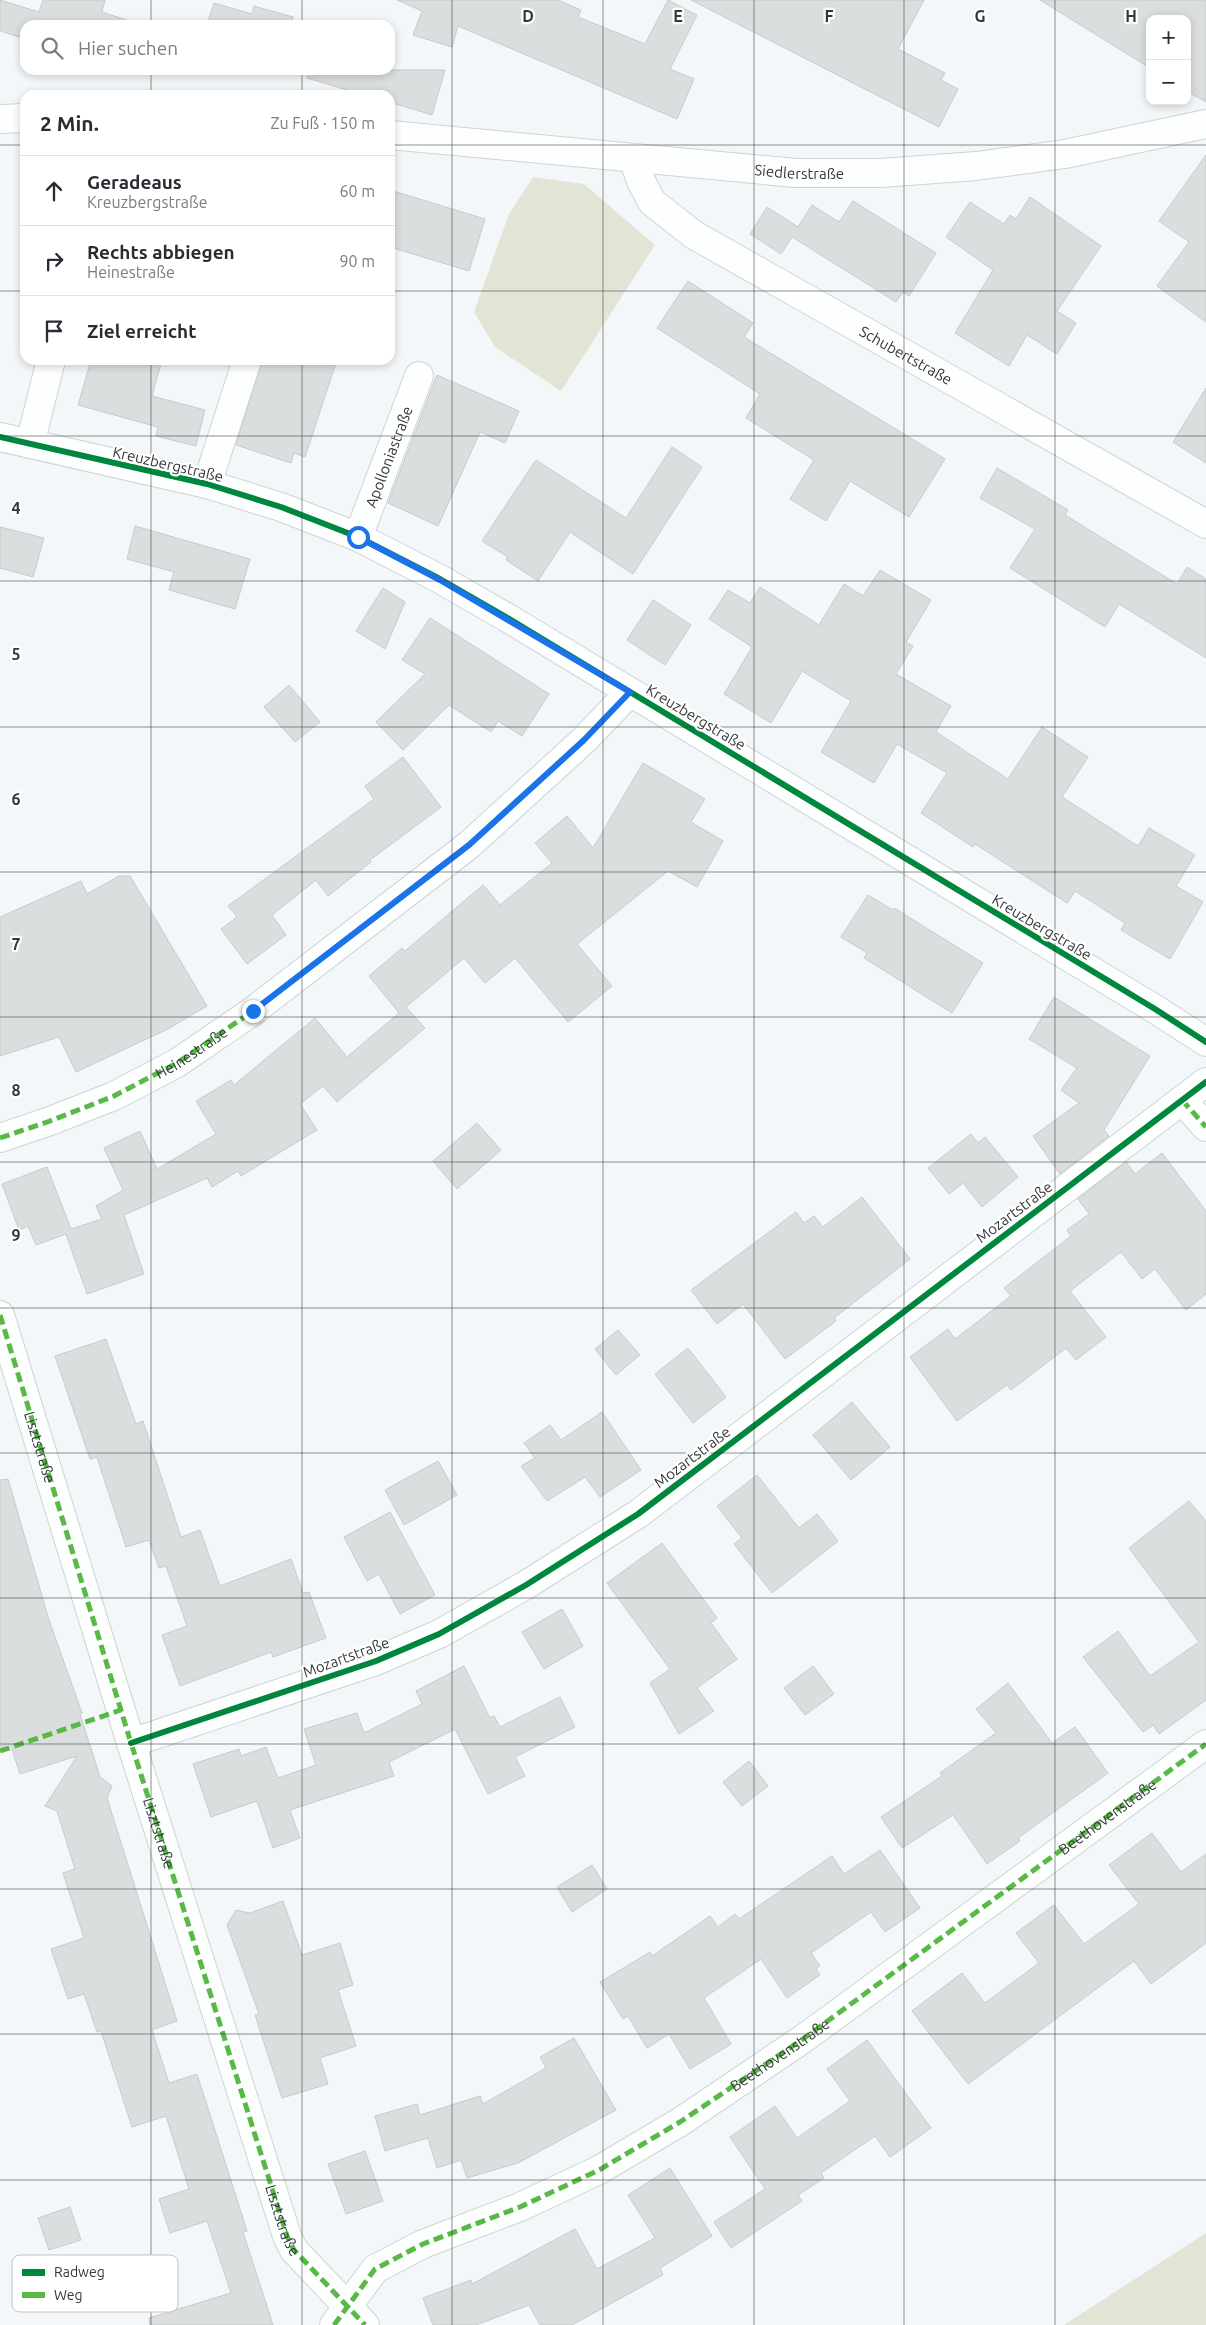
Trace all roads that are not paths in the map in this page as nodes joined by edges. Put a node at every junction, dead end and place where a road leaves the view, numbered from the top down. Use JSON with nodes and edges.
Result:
{"nodes":[{"id":1,"x":20,"y":118,"type":"edge"},
{"id":2,"x":0,"y":119,"type":"edge"},
{"id":3,"x":1206,"y":124,"type":"edge"},
{"id":4,"x":395,"y":135,"type":"edge"},
{"id":5,"x":633,"y":158,"type":"junction"},
{"id":6,"x":50,"y":365,"type":"edge"},
{"id":7,"x":245,"y":365,"type":"edge"},
{"id":8,"x":418,"y":376,"type":"dead end"},
{"id":9,"x":0,"y":437,"type":"edge"},
{"id":10,"x":30,"y":444,"type":"junction"},
{"id":11,"x":207,"y":484,"type":"junction"},
{"id":12,"x":1206,"y":524,"type":"edge"},
{"id":13,"x":358,"y":537,"type":"junction"},
{"id":14,"x":630,"y":692,"type":"junction"},
{"id":15,"x":1206,"y":1042,"type":"edge"},
{"id":16,"x":1206,"y":1082,"type":"edge"},
{"id":17,"x":1182,"y":1100,"type":"junction"},
{"id":18,"x":1206,"y":1127,"type":"edge"},
{"id":19,"x":0,"y":1138,"type":"edge"},
{"id":20,"x":0,"y":1315,"type":"edge"},
{"id":21,"x":131,"y":1743,"type":"junction"},
{"id":22,"x":1206,"y":1744,"type":"edge"},
{"id":23,"x":349,"y":2318,"type":"edge"}],
"edges":[{"from":1,"to":2,"type":"street"},
{"from":3,"to":5,"type":"street","name":"Siedlerstraße"},
{"from":4,"to":5,"type":"street","name":"Siedlerstraße"},
{"from":5,"to":12,"type":"street","name":"Schubertstraße"},
{"from":6,"to":10,"type":"street"},
{"from":7,"to":11,"type":"street"},
{"from":8,"to":13,"type":"street","name":"Apolloniastraße"},
{"from":9,"to":10,"type":"street","name":"Kreuzbergstraße"},
{"from":10,"to":11,"type":"street","name":"Kreuzbergstraße"},
{"from":11,"to":13,"type":"street","name":"Kreuzbergstraße"},
{"from":13,"to":14,"type":"street","name":"Kreuzbergstraße"},
{"from":14,"to":15,"type":"street","name":"Kreuzbergstraße"},
{"from":14,"to":19,"type":"street","name":"Heinestraße"},
{"from":16,"to":17,"type":"street","name":"Mozartstraße"},
{"from":17,"to":18,"type":"street"},
{"from":17,"to":21,"type":"street","name":"Mozartstraße"},
{"from":20,"to":21,"type":"street","name":"Lisztstraße"},
{"from":21,"to":23,"type":"street","name":"Lisztstraße"},
{"from":22,"to":23,"type":"street","name":"Beethovenstraße"}]}
